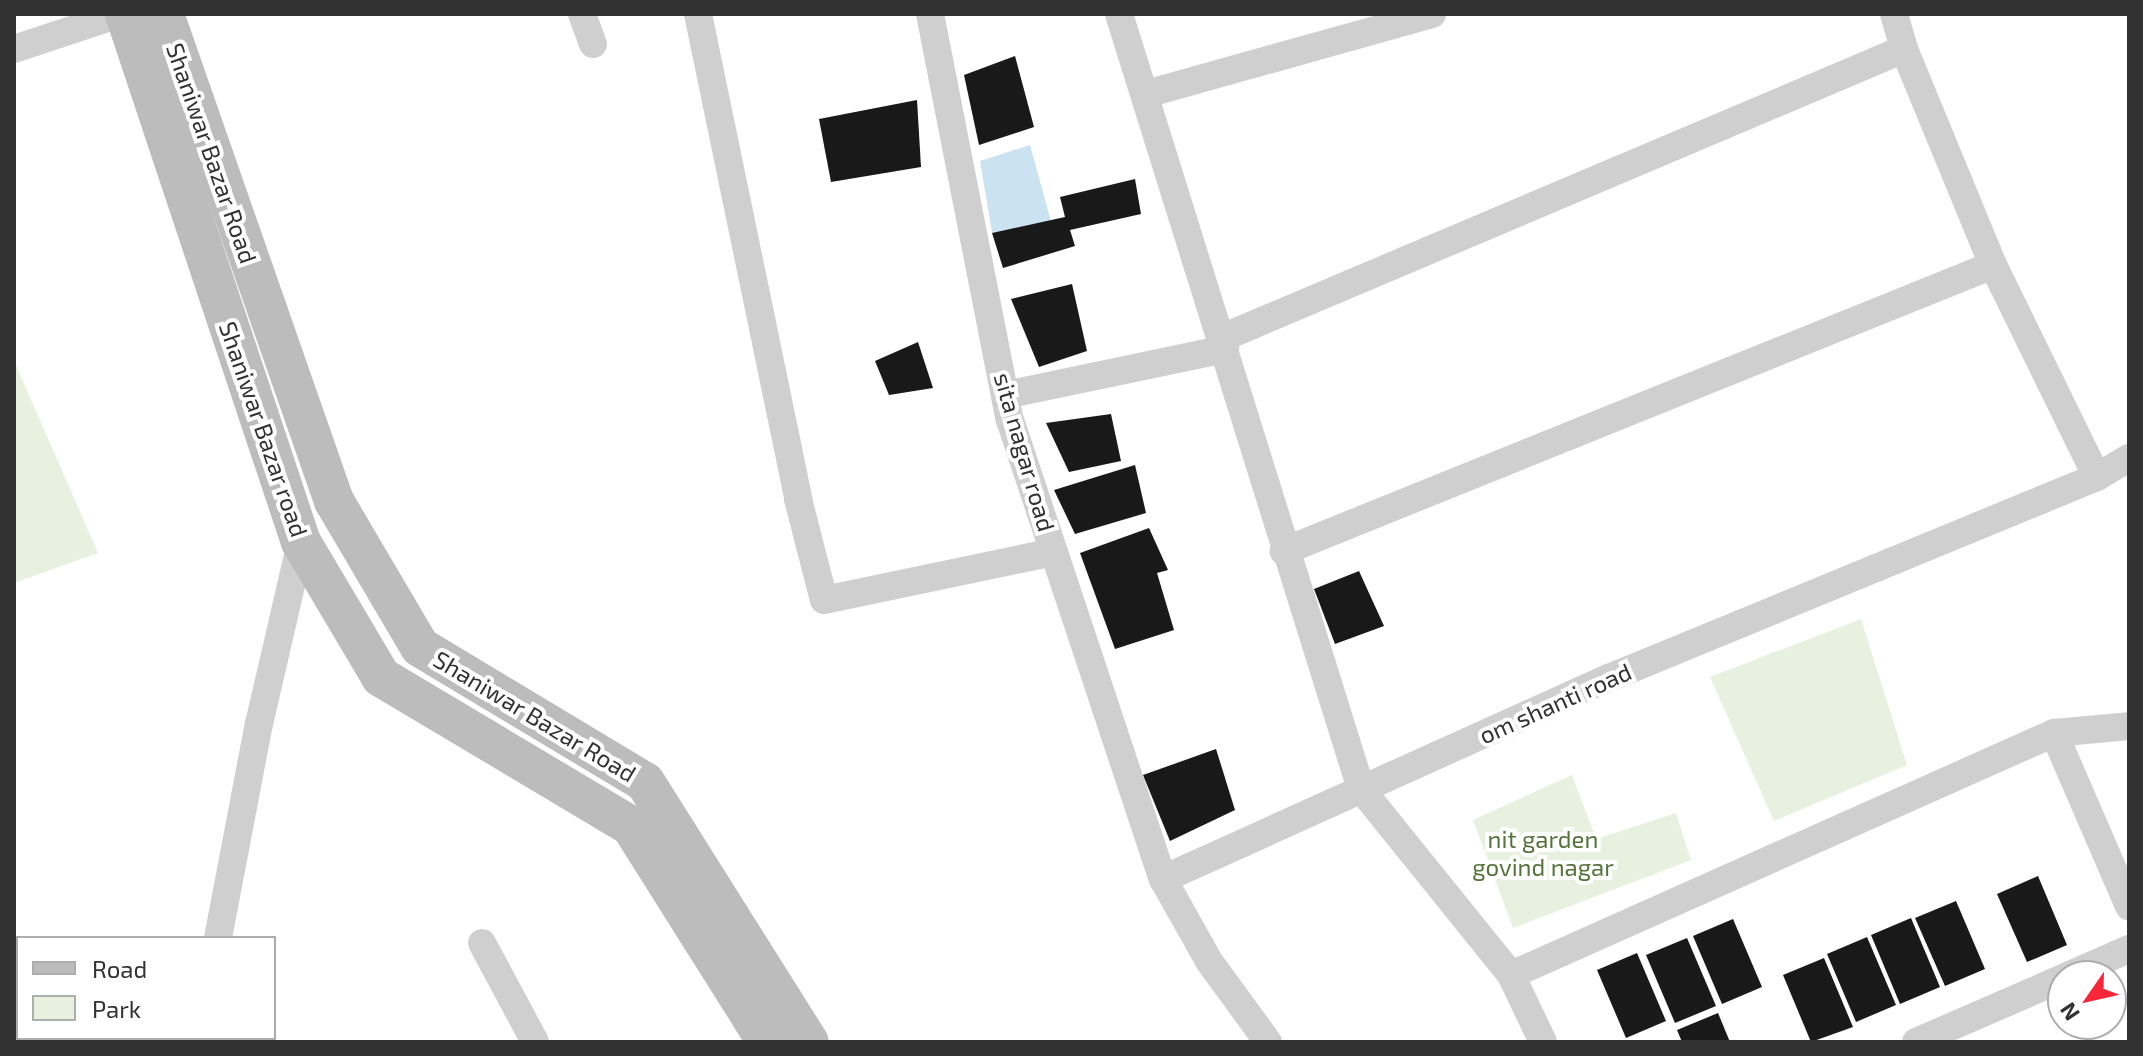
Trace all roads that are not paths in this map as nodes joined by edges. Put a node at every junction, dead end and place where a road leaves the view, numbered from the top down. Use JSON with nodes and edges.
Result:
{"nodes":[{"id":1,"x":122,"y":14,"type":"edge"},
{"id":2,"x":164,"y":14,"type":"edge"},
{"id":3,"x":582,"y":14,"type":"edge"},
{"id":4,"x":698,"y":14,"type":"edge"},
{"id":5,"x":930,"y":14,"type":"edge"},
{"id":6,"x":1119,"y":14,"type":"edge"},
{"id":7,"x":1432,"y":14,"type":"edge"},
{"id":8,"x":1894,"y":14,"type":"edge"},
{"id":9,"x":593,"y":44,"type":"dead end"},
{"id":10,"x":14,"y":49,"type":"edge"},
{"id":11,"x":1904,"y":49,"type":"junction"},
{"id":12,"x":1146,"y":94,"type":"junction"},
{"id":13,"x":1993,"y":265,"type":"junction"},
{"id":14,"x":1224,"y":344,"type":"junction"},
{"id":15,"x":1005,"y":395,"type":"junction"},
{"id":16,"x":2129,"y":458,"type":"edge"},
{"id":17,"x":2097,"y":477,"type":"junction"},
{"id":18,"x":301,"y":542,"type":"junction"},
{"id":19,"x":1284,"y":551,"type":"junction"},
{"id":20,"x":1054,"y":552,"type":"junction"},
{"id":21,"x":2129,"y":726,"type":"edge"},
{"id":22,"x":2054,"y":733,"type":"junction"},
{"id":23,"x":1361,"y":789,"type":"junction"},
{"id":24,"x":1163,"y":879,"type":"junction"},
{"id":25,"x":2129,"y":906,"type":"edge"},
{"id":26,"x":218,"y":936,"type":"edge"},
{"id":27,"x":482,"y":943,"type":"dead end"},
{"id":28,"x":2129,"y":949,"type":"edge"},
{"id":29,"x":2104,"y":960,"type":"edge"},
{"id":30,"x":1511,"y":975,"type":"junction"},
{"id":31,"x":2047,"y":985,"type":"edge"},
{"id":32,"x":535,"y":1042,"type":"edge"},
{"id":33,"x":767,"y":1042,"type":"edge"},
{"id":34,"x":809,"y":1042,"type":"edge"},
{"id":35,"x":1268,"y":1042,"type":"edge"},
{"id":36,"x":1543,"y":1042,"type":"edge"},
{"id":37,"x":1916,"y":1042,"type":"edge"}],
"edges":[{"from":1,"to":10,"type":"street"},
{"from":1,"to":18,"type":"main road","name":"Shaniwar Bazar road"},
{"from":2,"to":34,"type":"main road","name":"Shaniwar Bazar Road"},
{"from":3,"to":9,"type":"street"},
{"from":4,"to":20,"type":"street"},
{"from":5,"to":15,"type":"street","name":"sita nagar road"},
{"from":6,"to":12,"type":"street"},
{"from":7,"to":12,"type":"street"},
{"from":8,"to":11,"type":"street"},
{"from":11,"to":13,"type":"street"},
{"from":11,"to":14,"type":"street"},
{"from":12,"to":14,"type":"street"},
{"from":13,"to":17,"type":"street"},
{"from":13,"to":19,"type":"street"},
{"from":14,"to":15,"type":"street"},
{"from":14,"to":19,"type":"street"},
{"from":15,"to":20,"type":"street","name":"sita nagar road"},
{"from":16,"to":17,"type":"street","name":"om shanti road"},
{"from":17,"to":23,"type":"street","name":"om shanti road"},
{"from":18,"to":26,"type":"street"},
{"from":18,"to":33,"type":"main road","name":"Shaniwar Bazar road"},
{"from":19,"to":23,"type":"street"},
{"from":20,"to":24,"type":"street","name":"sita nagar road"},
{"from":21,"to":22,"type":"street"},
{"from":22,"to":25,"type":"street"},
{"from":22,"to":30,"type":"street"},
{"from":23,"to":24,"type":"street","name":"om shanti road"},
{"from":23,"to":30,"type":"street"},
{"from":24,"to":35,"type":"street"},
{"from":27,"to":32,"type":"street"},
{"from":28,"to":29,"type":"street"},
{"from":30,"to":36,"type":"street"},
{"from":31,"to":37,"type":"street"}]}
